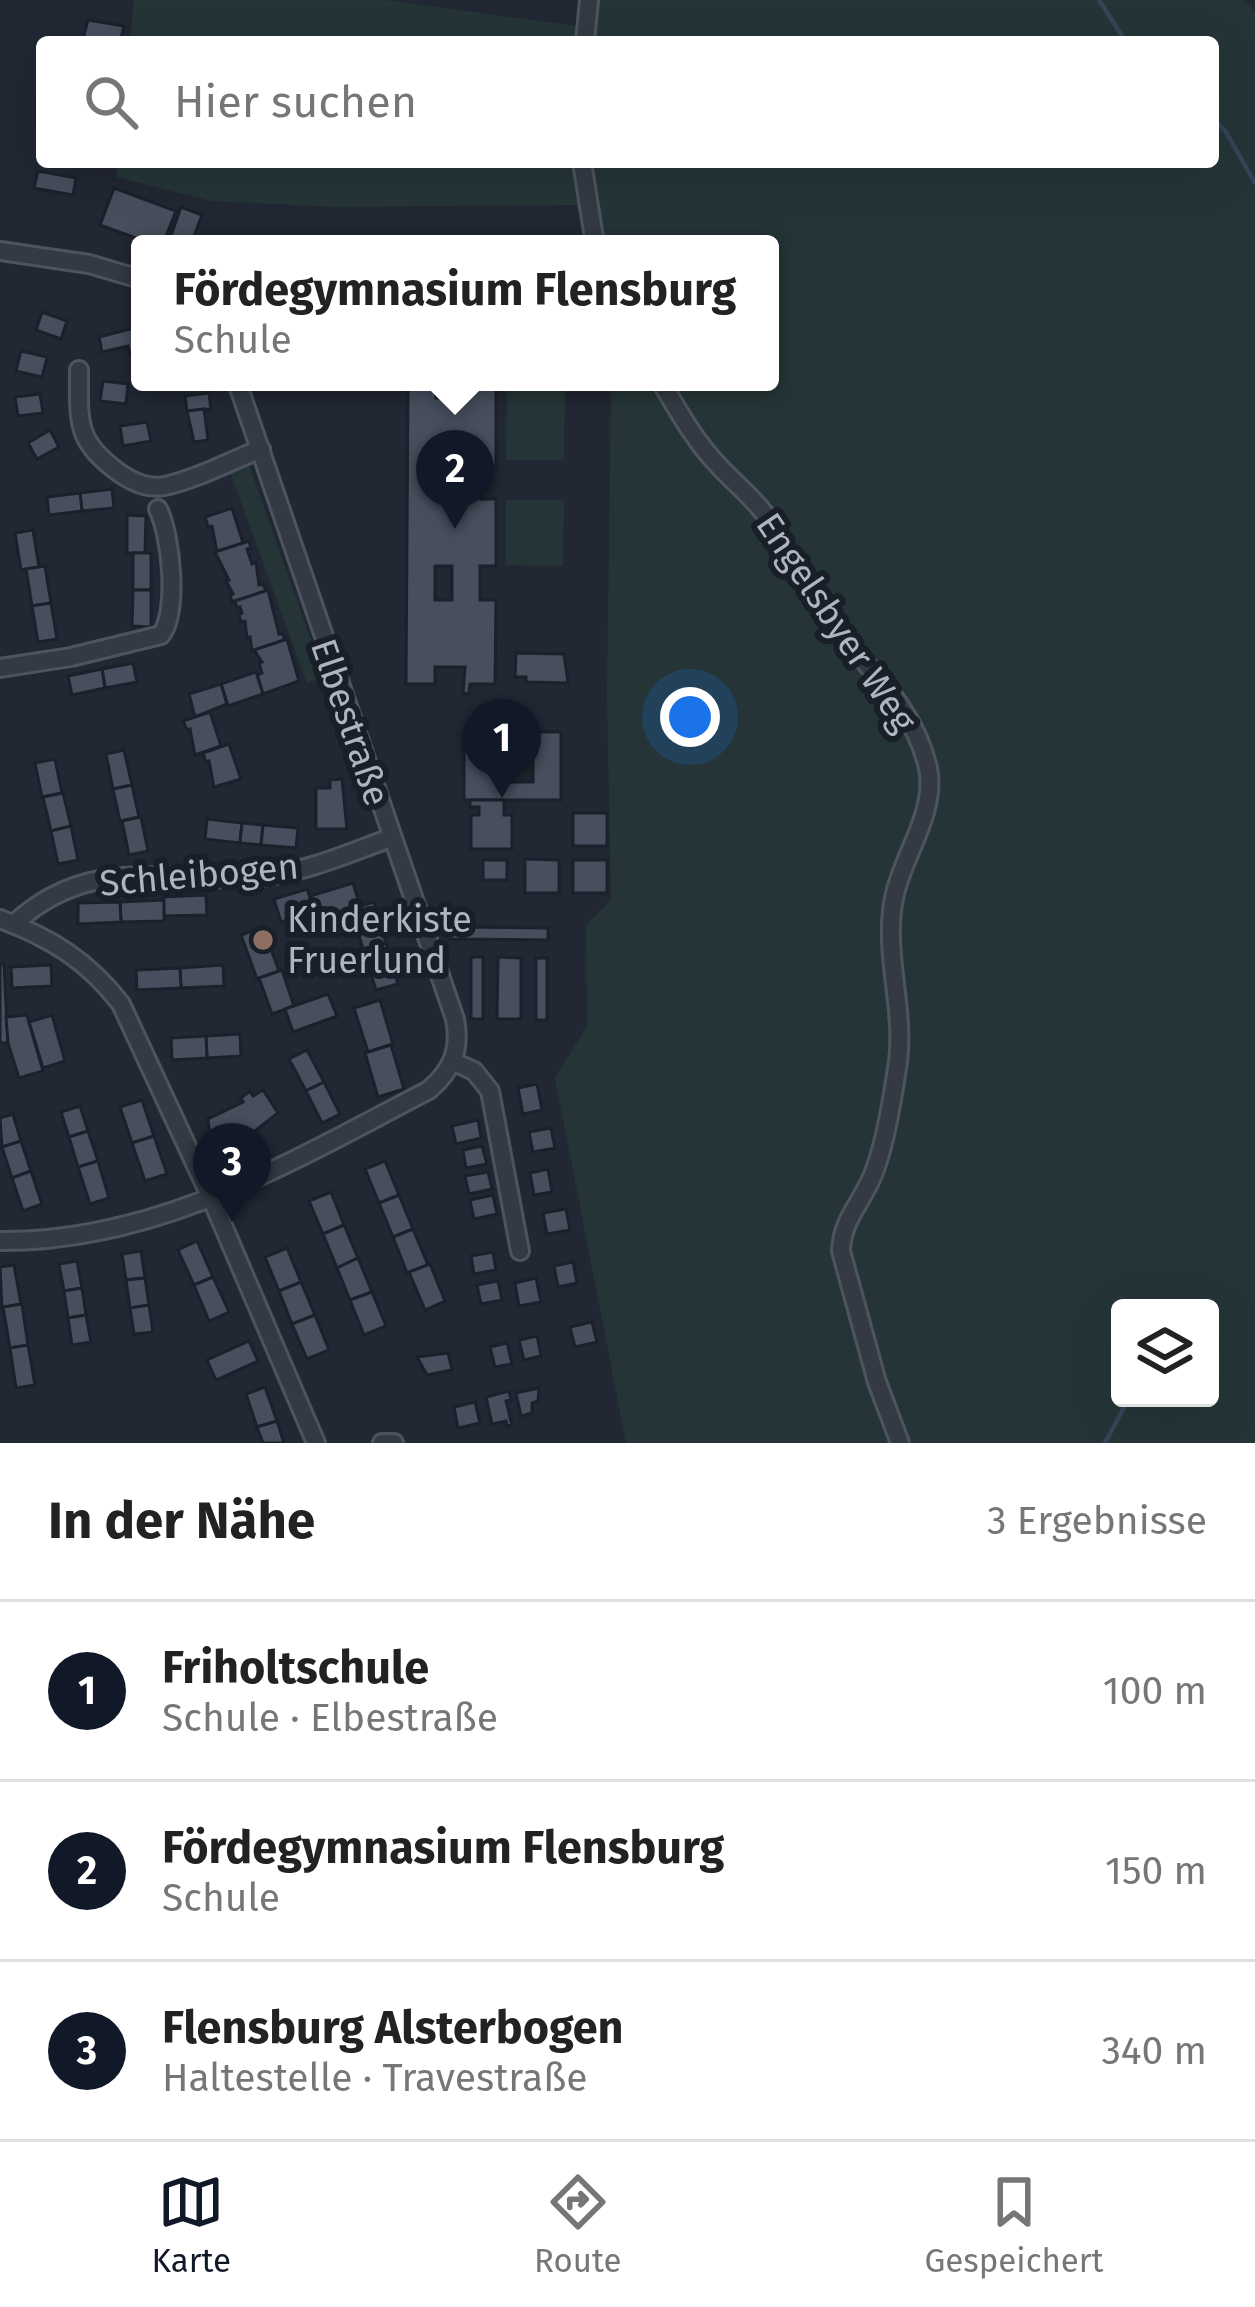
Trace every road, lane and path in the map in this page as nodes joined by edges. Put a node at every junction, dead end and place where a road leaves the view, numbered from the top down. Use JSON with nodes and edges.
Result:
{"nodes":[{"id":1,"x":589,"y":0,"type":"edge"},
{"id":2,"x":586,"y":36,"type":"edge"},
{"id":3,"x":583,"y":168,"type":"edge"},
{"id":4,"x":594,"y":235,"type":"edge"},
{"id":5,"x":0,"y":251,"type":"edge"},
{"id":6,"x":131,"y":276,"type":"edge"},
{"id":7,"x":79,"y":370,"type":"dead end"},
{"id":8,"x":240,"y":391,"type":"edge"},
{"id":9,"x":667,"y":391,"type":"edge"},
{"id":10,"x":261,"y":449,"type":"junction"},
{"id":11,"x":158,"y":509,"type":"dead end"},
{"id":12,"x":0,"y":668,"type":"edge"},
{"id":13,"x":392,"y":838,"type":"junction"},
{"id":14,"x":7,"y":921,"type":"edge"},
{"id":15,"x":454,"y":1062,"type":"junction"},
{"id":16,"x":212,"y":1200,"type":"junction"},
{"id":17,"x":0,"y":1241,"type":"edge"},
{"id":18,"x":520,"y":1251,"type":"dead end"},
{"id":19,"x":316,"y":1443,"type":"edge"},
{"id":20,"x":382,"y":1443,"type":"edge"},
{"id":21,"x":394,"y":1443,"type":"edge"},
{"id":22,"x":900,"y":1443,"type":"edge"}],
"edges":[{"from":1,"to":2,"type":"street"},
{"from":3,"to":4,"type":"street"},
{"from":5,"to":6,"type":"street"},
{"from":7,"to":10,"type":"street"},
{"from":8,"to":10,"type":"street","name":"Elbestraße"},
{"from":9,"to":22,"type":"street","name":"Engelsbyer Weg"},
{"from":10,"to":13,"type":"street","name":"Elbestraße"},
{"from":11,"to":12,"type":"street"},
{"from":13,"to":14,"type":"street","name":"Schleibogen"},
{"from":13,"to":15,"type":"street","name":"Elbestraße"},
{"from":14,"to":16,"type":"street"},
{"from":15,"to":16,"type":"street"},
{"from":15,"to":18,"type":"street"},
{"from":16,"to":17,"type":"street"},
{"from":16,"to":19,"type":"street"},
{"from":20,"to":21,"type":"street"}]}
